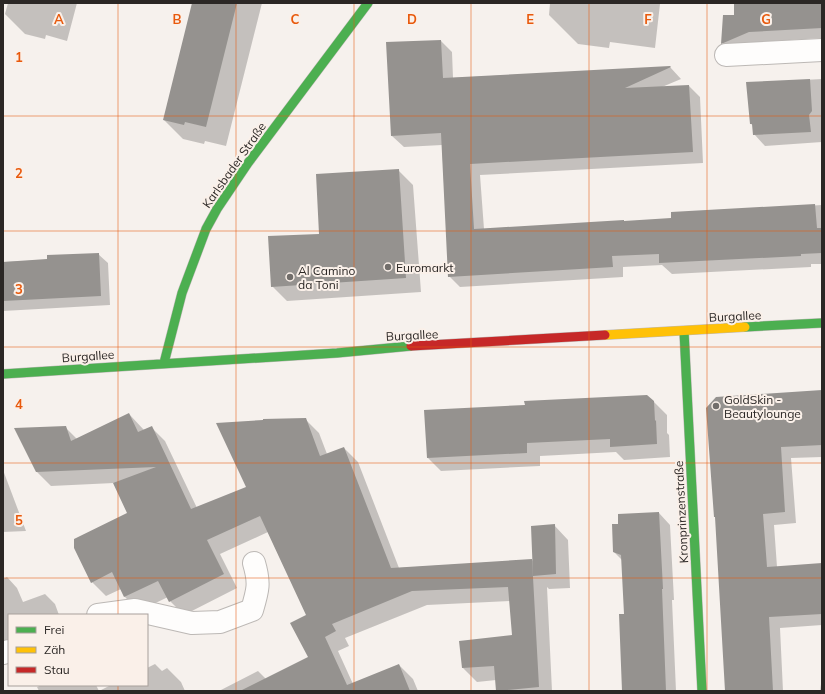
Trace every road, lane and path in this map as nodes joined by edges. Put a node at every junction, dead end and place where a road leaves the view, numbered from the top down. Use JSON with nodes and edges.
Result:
{"nodes":[{"id":1,"x":368,"y":3,"type":"edge"},
{"id":2,"x":822,"y":50,"type":"edge"},
{"id":3,"x":726,"y":55,"type":"dead end"},
{"id":4,"x":822,"y":323,"type":"edge"},
{"id":5,"x":684,"y":331,"type":"junction"},
{"id":6,"x":164,"y":363,"type":"junction"},
{"id":7,"x":3,"y":374,"type":"edge"},
{"id":8,"x":254,"y":563,"type":"dead end"},
{"id":9,"x":105,"y":614,"type":"edge"},
{"id":10,"x":702,"y":691,"type":"edge"}],
"edges":[{"from":1,"to":6,"type":"street","name":"Karlsbader Straße"},
{"from":2,"to":3,"type":"street"},
{"from":4,"to":5,"type":"street","name":"Burgallee"},
{"from":5,"to":6,"type":"street","name":"Burgallee"},
{"from":5,"to":10,"type":"street","name":"Kronprinzenstraße"},
{"from":6,"to":7,"type":"street","name":"Burgallee"},
{"from":8,"to":9,"type":"street"}]}
